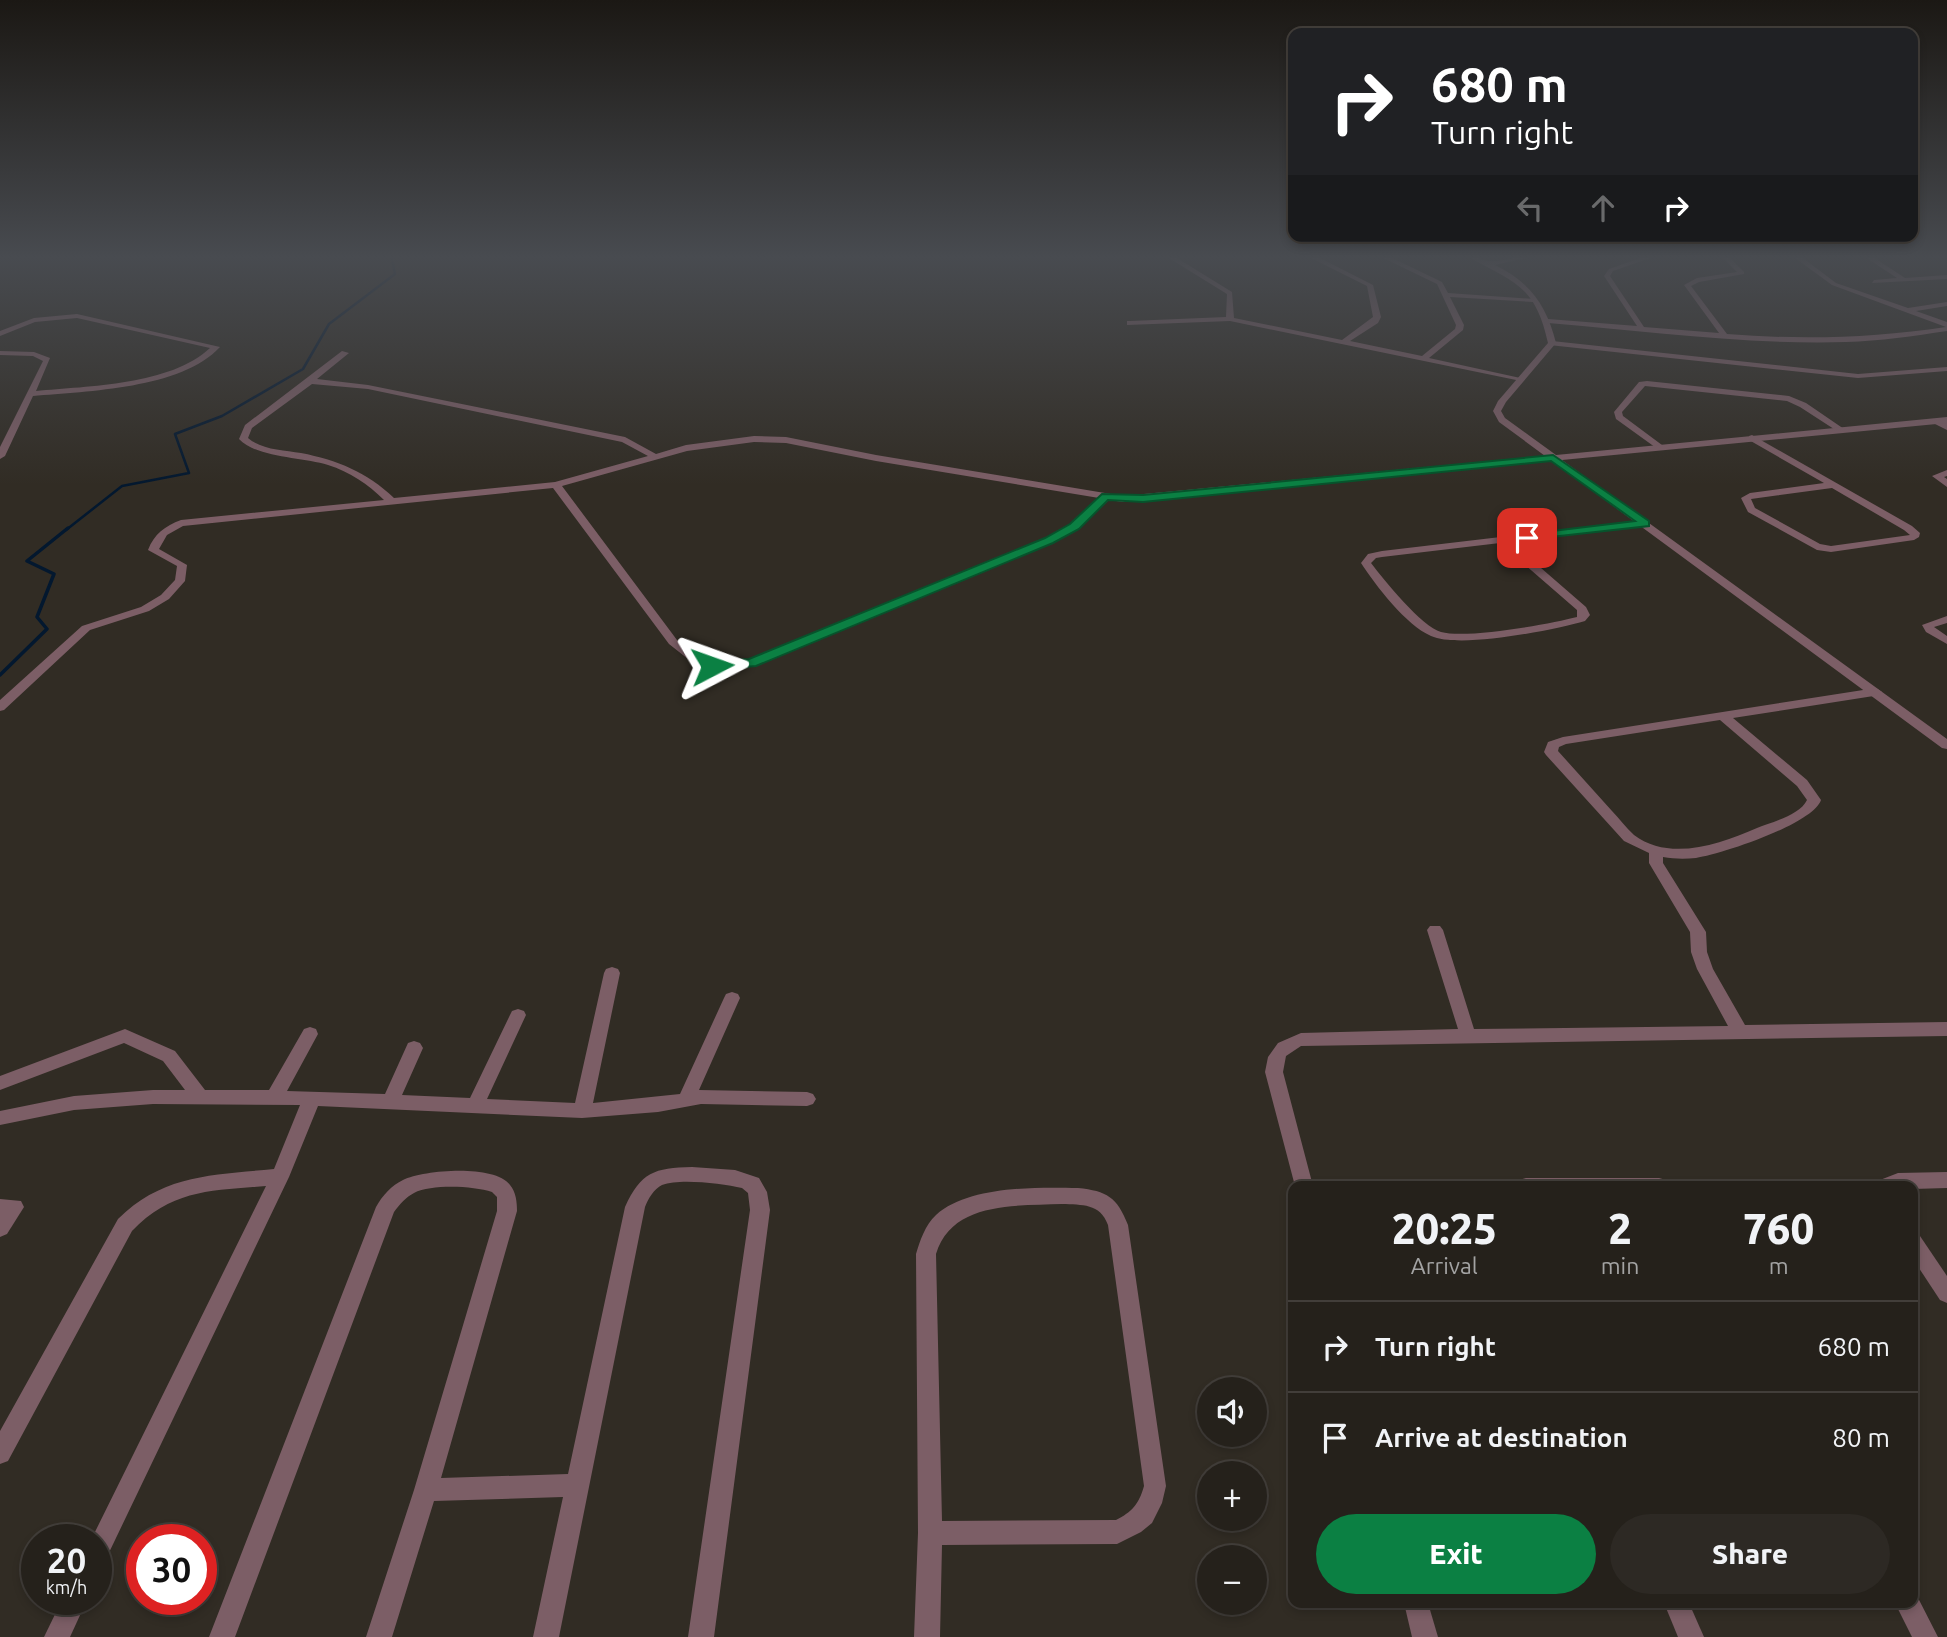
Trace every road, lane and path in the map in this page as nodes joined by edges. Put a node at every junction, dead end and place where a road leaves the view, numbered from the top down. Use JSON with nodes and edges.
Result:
{"nodes":[{"id":1,"x":146,"y":331,"type":"edge"},
{"id":2,"x":1288,"y":331,"type":"edge"},
{"id":3,"x":1359,"y":331,"type":"edge"},
{"id":4,"x":1457,"y":331,"type":"edge"},
{"id":5,"x":1550,"y":331,"type":"edge"},
{"id":6,"x":1687,"y":331,"type":"edge"},
{"id":7,"x":1721,"y":331,"type":"edge"},
{"id":8,"x":1927,"y":331,"type":"edge"},
{"id":9,"x":1724,"y":335,"type":"junction"},
{"id":10,"x":1342,"y":343,"type":"junction"},
{"id":11,"x":1552,"y":343,"type":"junction"},
{"id":12,"x":0,"y":352,"type":"edge"},
{"id":13,"x":345,"y":353,"type":"dead end"},
{"id":14,"x":1423,"y":359,"type":"junction"},
{"id":15,"x":1947,"y":369,"type":"edge"},
{"id":16,"x":1521,"y":379,"type":"junction"},
{"id":17,"x":310,"y":381,"type":"junction"},
{"id":18,"x":32,"y":394,"type":"junction"},
{"id":19,"x":1947,"y":420,"type":"edge"},
{"id":20,"x":1936,"y":421,"type":"junction"},
{"id":21,"x":1947,"y":426,"type":"edge"},
{"id":22,"x":1840,"y":429,"type":"junction"},
{"id":23,"x":5,"y":435,"type":"edge"},
{"id":24,"x":1752,"y":438,"type":"junction"},
{"id":25,"x":1659,"y":447,"type":"junction"},
{"id":26,"x":0,"y":456,"type":"edge"},
{"id":27,"x":656,"y":457,"type":"junction"},
{"id":28,"x":1553,"y":458,"type":"junction"},
{"id":29,"x":1947,"y":473,"type":"edge"},
{"id":30,"x":1947,"y":484,"type":"edge"},
{"id":31,"x":556,"y":485,"type":"junction"},
{"id":32,"x":1833,"y":485,"type":"junction"},
{"id":33,"x":1105,"y":497,"type":"junction"},
{"id":34,"x":391,"y":501,"type":"junction"},
{"id":35,"x":1645,"y":523,"type":"junction"},
{"id":36,"x":1504,"y":541,"type":"junction"},
{"id":37,"x":1947,"y":619,"type":"edge"},
{"id":38,"x":1947,"y":641,"type":"edge"},
{"id":39,"x":1876,"y":692,"type":"junction"},
{"id":40,"x":0,"y":707,"type":"edge"},
{"id":41,"x":1724,"y":717,"type":"junction"},
{"id":42,"x":1944,"y":740,"type":"edge"},
{"id":43,"x":1656,"y":852,"type":"junction"},
{"id":44,"x":1435,"y":930,"type":"dead end"},
{"id":45,"x":612,"y":972,"type":"dead end"},
{"id":46,"x":732,"y":998,"type":"dead end"},
{"id":47,"x":518,"y":1015,"type":"dead end"},
{"id":48,"x":1947,"y":1028,"type":"edge"},
{"id":49,"x":1740,"y":1032,"type":"junction"},
{"id":50,"x":310,"y":1034,"type":"dead end"},
{"id":51,"x":1468,"y":1036,"type":"junction"},
{"id":52,"x":414,"y":1048,"type":"dead end"},
{"id":53,"x":0,"y":1083,"type":"edge"},
{"id":54,"x":200,"y":1097,"type":"junction"},
{"id":55,"x":274,"y":1097,"type":"junction"},
{"id":56,"x":312,"y":1098,"type":"junction"},
{"id":57,"x":686,"y":1099,"type":"junction"},
{"id":58,"x":807,"y":1099,"type":"dead end"},
{"id":59,"x":390,"y":1102,"type":"junction"},
{"id":60,"x":475,"y":1106,"type":"junction"},
{"id":61,"x":582,"y":1111,"type":"junction"},
{"id":62,"x":0,"y":1118,"type":"edge"},
{"id":63,"x":280,"y":1177,"type":"junction"},
{"id":64,"x":1947,"y":1180,"type":"edge"},
{"id":65,"x":1303,"y":1181,"type":"edge"},
{"id":66,"x":1898,"y":1181,"type":"edge"},
{"id":67,"x":0,"y":1207,"type":"edge"},
{"id":68,"x":0,"y":1228,"type":"edge"},
{"id":69,"x":1918,"y":1250,"type":"edge"},
{"id":70,"x":1947,"y":1293,"type":"edge"},
{"id":71,"x":0,"y":1453,"type":"edge"},
{"id":72,"x":576,"y":1485,"type":"junction"},
{"id":73,"x":426,"y":1490,"type":"junction"},
{"id":74,"x":111,"y":1524,"type":"edge"},
{"id":75,"x":930,"y":1533,"type":"junction"},
{"id":76,"x":1417,"y":1608,"type":"edge"},
{"id":77,"x":1678,"y":1608,"type":"edge"},
{"id":78,"x":1910,"y":1608,"type":"edge"},
{"id":79,"x":68,"y":1615,"type":"edge"},
{"id":80,"x":57,"y":1637,"type":"edge"},
{"id":81,"x":222,"y":1637,"type":"edge"},
{"id":82,"x":379,"y":1637,"type":"edge"},
{"id":83,"x":546,"y":1637,"type":"edge"},
{"id":84,"x":701,"y":1637,"type":"edge"},
{"id":85,"x":927,"y":1637,"type":"edge"},
{"id":86,"x":1425,"y":1637,"type":"edge"},
{"id":87,"x":1690,"y":1637,"type":"edge"},
{"id":88,"x":1925,"y":1637,"type":"edge"}],
"edges":[{"from":1,"to":18,"type":"street"},
{"from":2,"to":10,"type":"street"},
{"from":3,"to":10,"type":"street"},
{"from":4,"to":14,"type":"street"},
{"from":5,"to":11,"type":"street"},
{"from":6,"to":9,"type":"street"},
{"from":7,"to":9,"type":"street"},
{"from":8,"to":9,"type":"street"},
{"from":10,"to":14,"type":"street"},
{"from":11,"to":15,"type":"street"},
{"from":11,"to":16,"type":"street"},
{"from":12,"to":18,"type":"street"},
{"from":13,"to":17,"type":"street"},
{"from":14,"to":16,"type":"street"},
{"from":16,"to":28,"type":"street"},
{"from":17,"to":27,"type":"street"},
{"from":17,"to":34,"type":"street"},
{"from":18,"to":23,"type":"street"},
{"from":19,"to":20,"type":"street"},
{"from":20,"to":21,"type":"street"},
{"from":20,"to":22,"type":"street"},
{"from":22,"to":24,"type":"street"},
{"from":22,"to":25,"type":"street"},
{"from":23,"to":26,"type":"street"},
{"from":24,"to":25,"type":"street"},
{"from":24,"to":32,"type":"street"},
{"from":25,"to":28,"type":"street"},
{"from":27,"to":31,"type":"street"},
{"from":27,"to":33,"type":"street"},
{"from":28,"to":33,"type":"street"},
{"from":28,"to":35,"type":"street"},
{"from":29,"to":30,"type":"street"},
{"from":31,"to":33,"type":"street"},
{"from":31,"to":34,"type":"street"},
{"from":32,"to":32,"type":"street"},
{"from":34,"to":40,"type":"street"},
{"from":35,"to":36,"type":"street"},
{"from":35,"to":39,"type":"street"},
{"from":36,"to":36,"type":"street"},
{"from":37,"to":38,"type":"street"},
{"from":39,"to":41,"type":"street"},
{"from":39,"to":42,"type":"street"},
{"from":41,"to":43,"type":"street"},
{"from":41,"to":43,"type":"street"},
{"from":43,"to":49,"type":"street"},
{"from":44,"to":51,"type":"street"},
{"from":45,"to":61,"type":"street"},
{"from":46,"to":57,"type":"street"},
{"from":47,"to":60,"type":"street"},
{"from":48,"to":49,"type":"street"},
{"from":49,"to":51,"type":"street"},
{"from":50,"to":55,"type":"street"},
{"from":51,"to":65,"type":"street"},
{"from":52,"to":59,"type":"street"},
{"from":53,"to":54,"type":"street"},
{"from":54,"to":55,"type":"street"},
{"from":54,"to":62,"type":"street"},
{"from":55,"to":56,"type":"street"},
{"from":56,"to":59,"type":"street"},
{"from":56,"to":63,"type":"street"},
{"from":57,"to":58,"type":"street"},
{"from":57,"to":61,"type":"street"},
{"from":59,"to":60,"type":"street"},
{"from":60,"to":61,"type":"street"},
{"from":63,"to":71,"type":"street"},
{"from":63,"to":74,"type":"street"},
{"from":64,"to":66,"type":"street"},
{"from":67,"to":68,"type":"street"},
{"from":69,"to":70,"type":"street"},
{"from":72,"to":73,"type":"street"},
{"from":72,"to":83,"type":"street"},
{"from":72,"to":84,"type":"street"},
{"from":73,"to":81,"type":"street"},
{"from":73,"to":82,"type":"street"},
{"from":75,"to":75,"type":"street"},
{"from":75,"to":85,"type":"street"},
{"from":76,"to":86,"type":"street"},
{"from":77,"to":87,"type":"street"},
{"from":78,"to":88,"type":"street"},
{"from":79,"to":80,"type":"street"}]}
